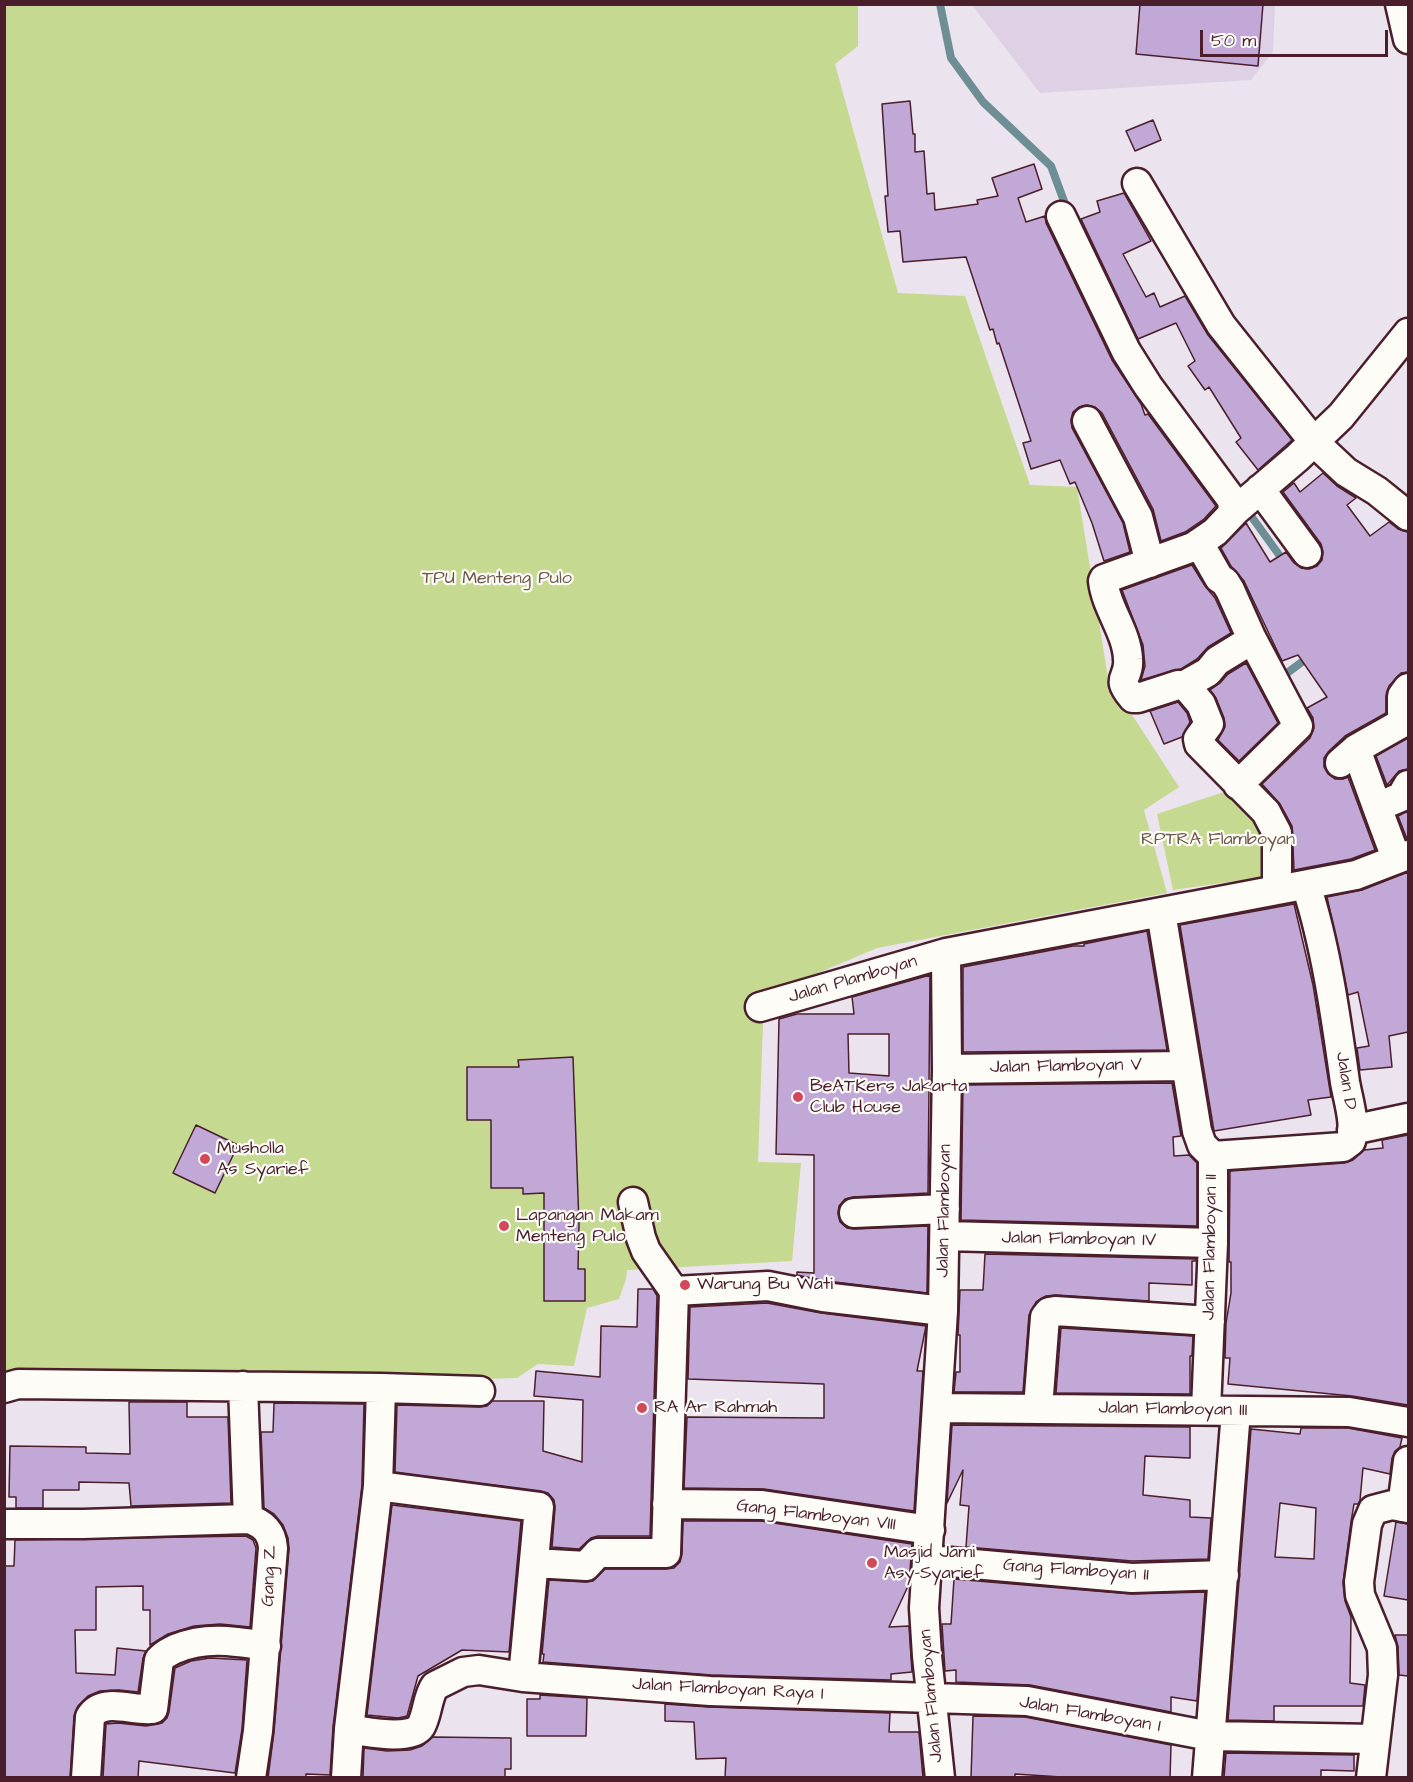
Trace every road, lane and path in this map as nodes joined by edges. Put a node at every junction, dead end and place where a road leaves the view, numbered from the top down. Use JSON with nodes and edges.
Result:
{"nodes":[{"id":1,"x":1400,"y":4,"type":"edge"},
{"id":2,"x":1408,"y":39,"type":"edge"},
{"id":3,"x":1137,"y":183,"type":"dead end"},
{"id":4,"x":1061,"y":216,"type":"dead end"},
{"id":5,"x":1408,"y":333,"type":"edge"},
{"id":6,"x":1087,"y":421,"type":"dead end"},
{"id":7,"x":1314,"y":442,"type":"junction"},
{"id":8,"x":1245,"y":503,"type":"junction"},
{"id":9,"x":1408,"y":516,"type":"edge"},
{"id":10,"x":1199,"y":543,"type":"junction"},
{"id":11,"x":1306,"y":553,"type":"dead end"},
{"id":12,"x":1150,"y":563,"type":"junction"},
{"id":13,"x":1251,"y":637,"type":"junction"},
{"id":14,"x":1185,"y":685,"type":"junction"},
{"id":15,"x":1408,"y":688,"type":"edge"},
{"id":16,"x":1238,"y":785,"type":"junction"},
{"id":17,"x":1408,"y":785,"type":"edge"},
{"id":18,"x":1377,"y":807,"type":"junction"},
{"id":19,"x":1396,"y":859,"type":"edge"},
{"id":20,"x":1306,"y":885,"type":"junction"},
{"id":21,"x":1277,"y":890,"type":"junction"},
{"id":22,"x":1161,"y":912,"type":"junction"},
{"id":23,"x":946,"y":953,"type":"junction"},
{"id":24,"x":760,"y":1007,"type":"dead end"},
{"id":25,"x":1185,"y":1066,"type":"junction"},
{"id":26,"x":947,"y":1069,"type":"junction"},
{"id":27,"x":1408,"y":1118,"type":"edge"},
{"id":28,"x":1352,"y":1130,"type":"junction"},
{"id":29,"x":1213,"y":1156,"type":"junction"},
{"id":30,"x":633,"y":1202,"type":"dead end"},
{"id":31,"x":854,"y":1213,"type":"dead end"},
{"id":32,"x":945,"y":1223,"type":"junction"},
{"id":33,"x":1213,"y":1243,"type":"junction"},
{"id":34,"x":674,"y":1291,"type":"junction"},
{"id":35,"x":943,"y":1311,"type":"junction"},
{"id":36,"x":1210,"y":1321,"type":"junction"},
{"id":37,"x":243,"y":1386,"type":"junction"},
{"id":38,"x":4,"y":1388,"type":"edge"},
{"id":39,"x":381,"y":1388,"type":"junction"},
{"id":40,"x":480,"y":1391,"type":"dead end"},
{"id":41,"x":938,"y":1408,"type":"junction"},
{"id":42,"x":1038,"y":1408,"type":"junction"},
{"id":43,"x":1206,"y":1410,"type":"junction"},
{"id":44,"x":1236,"y":1411,"type":"junction"},
{"id":45,"x":1408,"y":1422,"type":"edge"},
{"id":46,"x":1408,"y":1461,"type":"edge"},
{"id":47,"x":378,"y":1486,"type":"junction"},
{"id":48,"x":667,"y":1504,"type":"junction"},
{"id":49,"x":1405,"y":1507,"type":"edge"},
{"id":50,"x":248,"y":1519,"type":"junction"},
{"id":51,"x":4,"y":1524,"type":"edge"},
{"id":52,"x":930,"y":1530,"type":"junction"},
{"id":53,"x":928,"y":1560,"type":"junction"},
{"id":54,"x":534,"y":1563,"type":"junction"},
{"id":55,"x":1224,"y":1575,"type":"junction"},
{"id":56,"x":266,"y":1646,"type":"junction"},
{"id":57,"x":523,"y":1677,"type":"junction"},
{"id":58,"x":932,"y":1700,"type":"junction"},
{"id":59,"x":349,"y":1729,"type":"junction"},
{"id":60,"x":1210,"y":1736,"type":"junction"},
{"id":61,"x":1375,"y":1739,"type":"junction"},
{"id":62,"x":86,"y":1778,"type":"edge"},
{"id":63,"x":251,"y":1778,"type":"edge"},
{"id":64,"x":346,"y":1778,"type":"edge"},
{"id":65,"x":940,"y":1778,"type":"edge"},
{"id":66,"x":1207,"y":1778,"type":"edge"},
{"id":67,"x":1371,"y":1778,"type":"edge"}],
"edges":[{"from":1,"to":2,"type":"street"},
{"from":3,"to":7,"type":"street"},
{"from":4,"to":8,"type":"street"},
{"from":5,"to":7,"type":"street"},
{"from":6,"to":12,"type":"street"},
{"from":7,"to":8,"type":"street"},
{"from":7,"to":9,"type":"street"},
{"from":8,"to":10,"type":"street"},
{"from":8,"to":11,"type":"street"},
{"from":10,"to":12,"type":"street"},
{"from":10,"to":13,"type":"street"},
{"from":12,"to":14,"type":"street"},
{"from":13,"to":14,"type":"street"},
{"from":13,"to":16,"type":"street"},
{"from":14,"to":16,"type":"street"},
{"from":15,"to":18,"type":"street"},
{"from":16,"to":21,"type":"street"},
{"from":17,"to":18,"type":"street"},
{"from":18,"to":19,"type":"street"},
{"from":19,"to":20,"type":"street"},
{"from":20,"to":21,"type":"street"},
{"from":20,"to":28,"type":"street","name":"Jalan D"},
{"from":21,"to":22,"type":"street"},
{"from":22,"to":23,"type":"street"},
{"from":22,"to":25,"type":"street","name":"Jalan Flamboyan II"},
{"from":23,"to":24,"type":"street","name":"Jalan Plamboyan"},
{"from":23,"to":26,"type":"street","name":"Jalan Flamboyan"},
{"from":25,"to":26,"type":"street","name":"Jalan Flamboyan V"},
{"from":25,"to":29,"type":"street","name":"Jalan Flamboyan II"},
{"from":26,"to":32,"type":"street","name":"Jalan Flamboyan"},
{"from":27,"to":28,"type":"street"},
{"from":28,"to":29,"type":"street","name":"Jalan D"},
{"from":29,"to":33,"type":"street","name":"Jalan Flamboyan II"},
{"from":30,"to":34,"type":"street"},
{"from":31,"to":32,"type":"street","name":"Jalan Flamboyan IV"},
{"from":32,"to":33,"type":"street","name":"Jalan Flamboyan IV"},
{"from":32,"to":35,"type":"street","name":"Jalan Flamboyan"},
{"from":33,"to":36,"type":"street","name":"Jalan Flamboyan II"},
{"from":34,"to":35,"type":"street"},
{"from":34,"to":48,"type":"street"},
{"from":35,"to":41,"type":"street","name":"Jalan Flamboyan"},
{"from":36,"to":42,"type":"street"},
{"from":36,"to":43,"type":"street","name":"Jalan Flamboyan II"},
{"from":37,"to":38,"type":"street"},
{"from":37,"to":39,"type":"street"},
{"from":37,"to":50,"type":"street"},
{"from":39,"to":40,"type":"street"},
{"from":39,"to":47,"type":"street"},
{"from":41,"to":42,"type":"street","name":"Jalan Flamboyan III"},
{"from":41,"to":52,"type":"street","name":"Jalan Flamboyan"},
{"from":42,"to":43,"type":"street","name":"Jalan Flamboyan III"},
{"from":43,"to":44,"type":"street","name":"Jalan Flamboyan III"},
{"from":44,"to":45,"type":"street","name":"Jalan Flamboyan III"},
{"from":44,"to":55,"type":"street"},
{"from":46,"to":49,"type":"street"},
{"from":47,"to":54,"type":"street"},
{"from":47,"to":59,"type":"street"},
{"from":48,"to":52,"type":"street","name":"Gang Flamboyan VIII"},
{"from":48,"to":54,"type":"street"},
{"from":49,"to":61,"type":"street"},
{"from":50,"to":51,"type":"street"},
{"from":50,"to":56,"type":"street","name":"Gang Z"},
{"from":52,"to":53,"type":"street","name":"Jalan Flamboyan"},
{"from":53,"to":55,"type":"street","name":"Gang Flamboyan II"},
{"from":53,"to":58,"type":"street","name":"Jalan Flamboyan"},
{"from":54,"to":57,"type":"street"},
{"from":55,"to":60,"type":"street"},
{"from":56,"to":62,"type":"street"},
{"from":56,"to":63,"type":"street","name":"Gang Z"},
{"from":57,"to":58,"type":"street","name":"Jalan Flamboyan Raya I"},
{"from":57,"to":59,"type":"street","name":"Jalan Flamboyan Raya I"},
{"from":58,"to":60,"type":"street","name":"Jalan Flamboyan I"},
{"from":58,"to":65,"type":"street","name":"Jalan Flamboyan"},
{"from":59,"to":64,"type":"street"},
{"from":60,"to":61,"type":"street","name":"Jalan Flamboyan I"},
{"from":60,"to":66,"type":"street"},
{"from":61,"to":67,"type":"street"}]}
